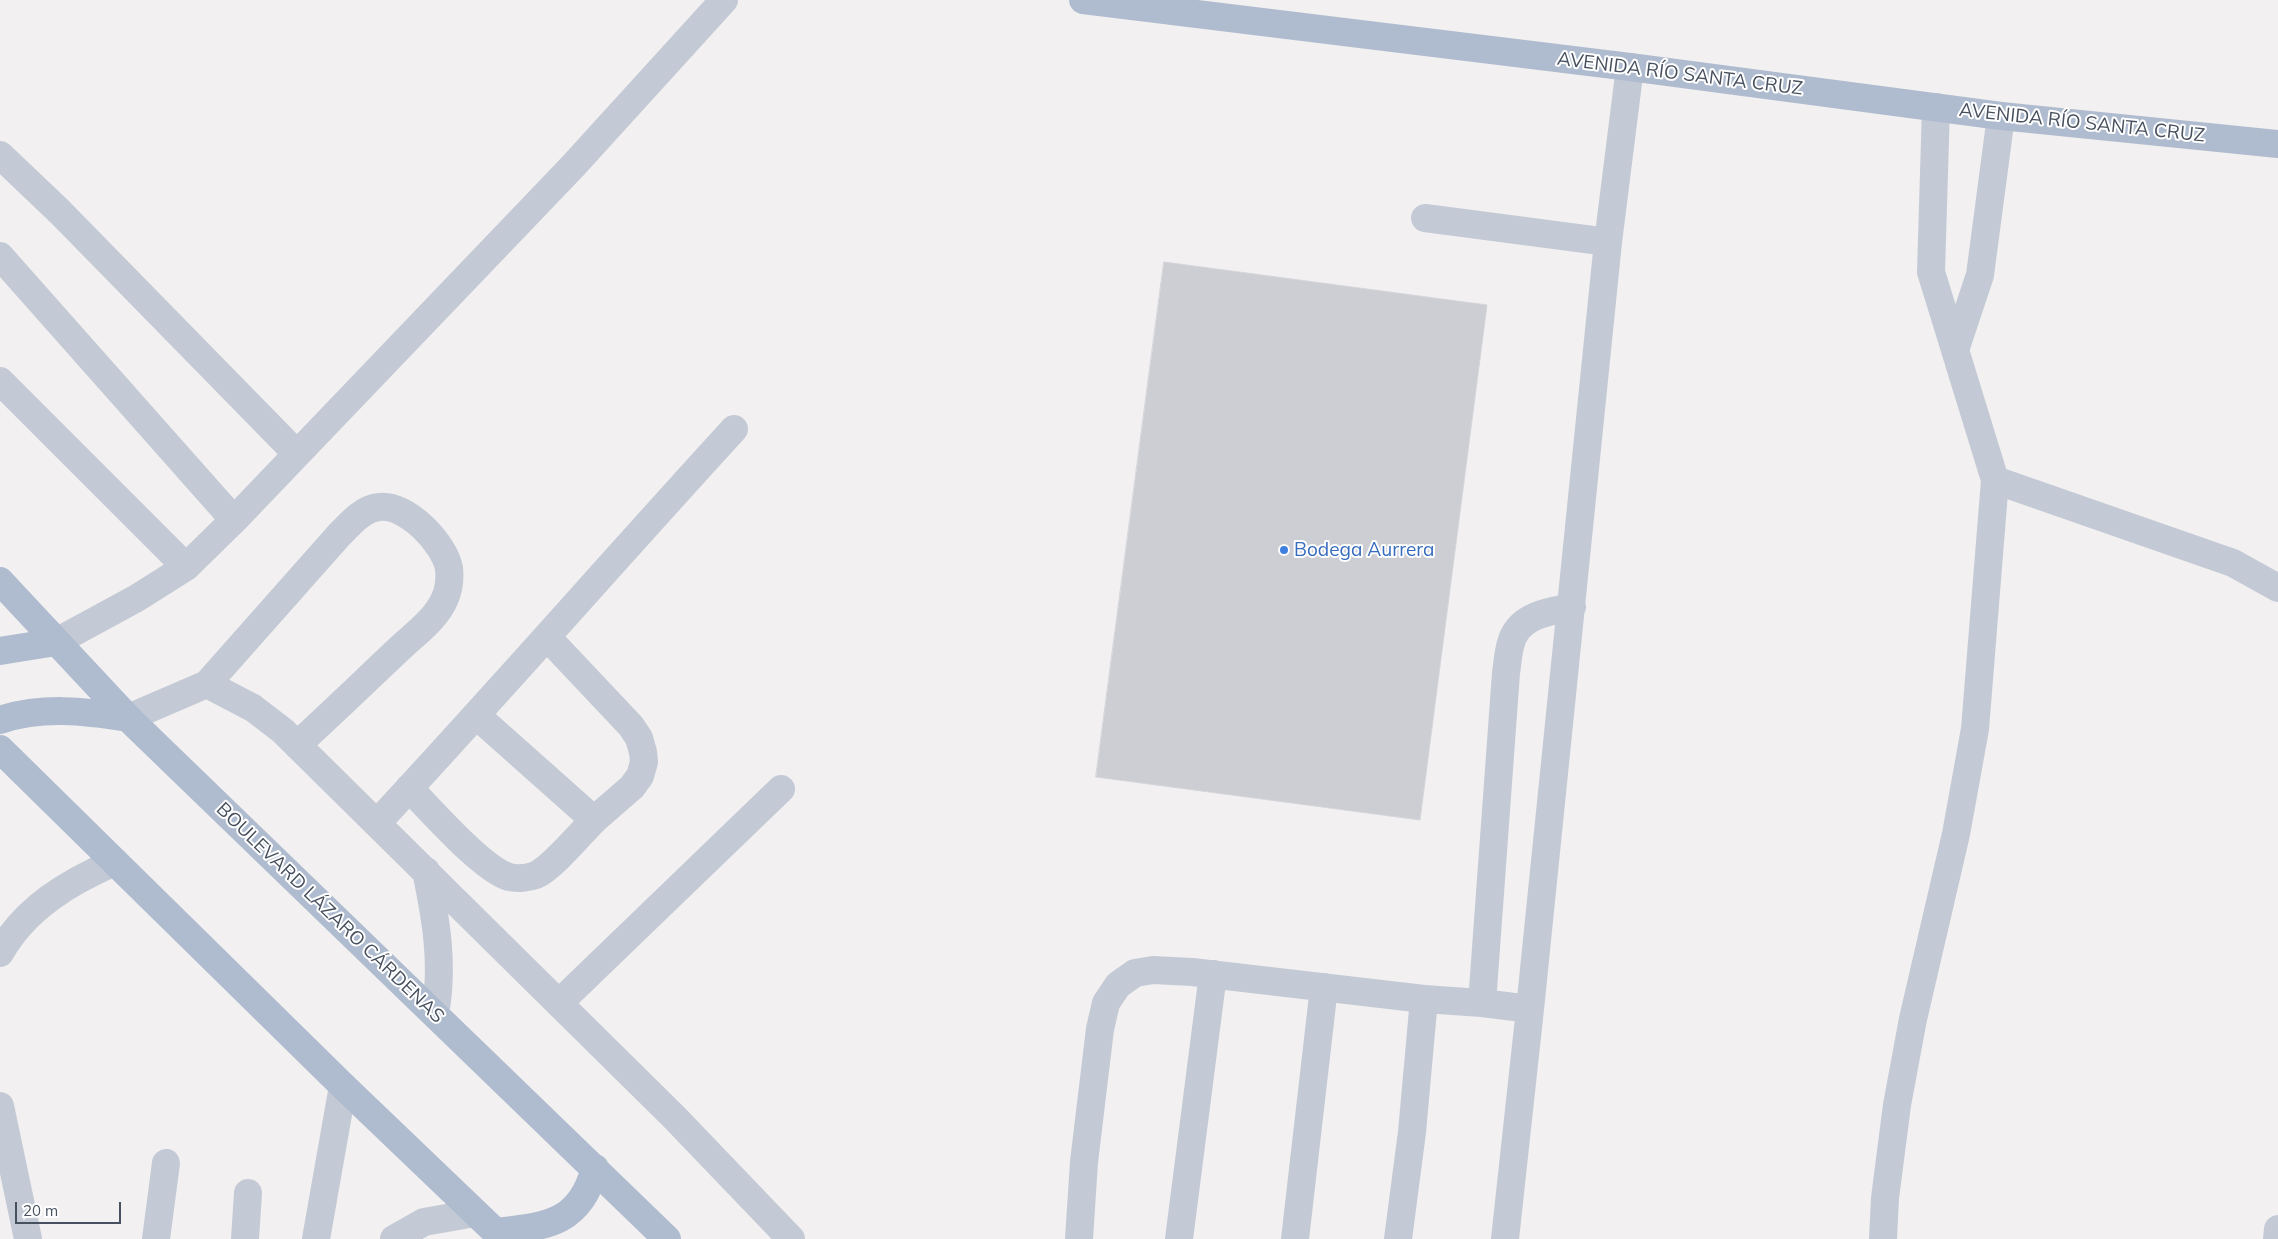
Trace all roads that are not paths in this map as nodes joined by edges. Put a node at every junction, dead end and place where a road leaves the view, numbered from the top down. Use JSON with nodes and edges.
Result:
{"nodes":[{"id":1,"x":724,"y":0,"type":"edge"},
{"id":2,"x":1083,"y":0,"type":"edge"},
{"id":3,"x":1630,"y":67,"type":"junction"},
{"id":4,"x":1936,"y":107,"type":"junction"},
{"id":5,"x":2001,"y":116,"type":"junction"},
{"id":6,"x":2278,"y":144,"type":"edge"},
{"id":7,"x":0,"y":155,"type":"edge"},
{"id":8,"x":1424,"y":218,"type":"dead end"},
{"id":9,"x":1608,"y":242,"type":"junction"},
{"id":10,"x":0,"y":256,"type":"edge"},
{"id":11,"x":1955,"y":350,"type":"junction"},
{"id":12,"x":0,"y":381,"type":"edge"},
{"id":13,"x":734,"y":429,"type":"dead end"},
{"id":14,"x":297,"y":454,"type":"junction"},
{"id":15,"x":1995,"y":480,"type":"junction"},
{"id":16,"x":234,"y":520,"type":"junction"},
{"id":17,"x":186,"y":567,"type":"junction"},
{"id":18,"x":0,"y":581,"type":"edge"},
{"id":19,"x":2278,"y":588,"type":"edge"},
{"id":20,"x":1572,"y":607,"type":"junction"},
{"id":21,"x":547,"y":637,"type":"junction"},
{"id":22,"x":56,"y":642,"type":"junction"},
{"id":23,"x":0,"y":651,"type":"edge"},
{"id":24,"x":207,"y":684,"type":"junction"},
{"id":25,"x":477,"y":716,"type":"junction"},
{"id":26,"x":128,"y":718,"type":"junction"},
{"id":27,"x":0,"y":720,"type":"edge"},
{"id":28,"x":297,"y":745,"type":"junction"},
{"id":29,"x":0,"y":749,"type":"edge"},
{"id":30,"x":409,"y":788,"type":"junction"},
{"id":31,"x":781,"y":789,"type":"dead end"},
{"id":32,"x":594,"y":820,"type":"junction"},
{"id":33,"x":377,"y":823,"type":"junction"},
{"id":34,"x":115,"y":862,"type":"junction"},
{"id":35,"x":426,"y":871,"type":"junction"},
{"id":36,"x":0,"y":953,"type":"edge"},
{"id":37,"x":1213,"y":974,"type":"junction"},
{"id":38,"x":1324,"y":987,"type":"junction"},
{"id":39,"x":1424,"y":999,"type":"junction"},
{"id":40,"x":559,"y":1003,"type":"junction"},
{"id":41,"x":1482,"y":1003,"type":"junction"},
{"id":42,"x":1530,"y":1009,"type":"junction"},
{"id":43,"x":435,"y":1014,"type":"junction"},
{"id":44,"x":343,"y":1086,"type":"junction"},
{"id":45,"x":0,"y":1106,"type":"edge"},
{"id":46,"x":166,"y":1163,"type":"dead end"},
{"id":47,"x":595,"y":1168,"type":"junction"},
{"id":48,"x":248,"y":1193,"type":"dead end"},
{"id":49,"x":475,"y":1213,"type":"junction"},
{"id":50,"x":2278,"y":1229,"type":"edge"},
{"id":51,"x":499,"y":1235,"type":"edge"},
{"id":52,"x":28,"y":1239,"type":"edge"},
{"id":53,"x":156,"y":1239,"type":"edge"},
{"id":54,"x":245,"y":1239,"type":"edge"},
{"id":55,"x":316,"y":1239,"type":"edge"},
{"id":56,"x":394,"y":1239,"type":"edge"},
{"id":57,"x":666,"y":1239,"type":"edge"},
{"id":58,"x":791,"y":1239,"type":"edge"},
{"id":59,"x":1079,"y":1239,"type":"edge"},
{"id":60,"x":1179,"y":1239,"type":"edge"},
{"id":61,"x":1295,"y":1239,"type":"edge"},
{"id":62,"x":1398,"y":1239,"type":"edge"},
{"id":63,"x":1505,"y":1239,"type":"edge"},
{"id":64,"x":1883,"y":1239,"type":"edge"},
{"id":65,"x":2277,"y":1239,"type":"edge"}],
"edges":[{"from":1,"to":14,"type":"street"},
{"from":2,"to":3,"type":"main road","name":"AVENIDA RÍO SANTA CRUZ"},
{"from":3,"to":4,"type":"main road","name":"AVENIDA RÍO SANTA CRUZ"},
{"from":3,"to":9,"type":"street"},
{"from":4,"to":5,"type":"main road","name":"AVENIDA RÍO SANTA CRUZ"},
{"from":4,"to":11,"type":"street"},
{"from":5,"to":6,"type":"main road","name":"AVENIDA RÍO SANTA CRUZ"},
{"from":5,"to":11,"type":"street"},
{"from":7,"to":14,"type":"street"},
{"from":8,"to":9,"type":"street"},
{"from":9,"to":20,"type":"street"},
{"from":10,"to":16,"type":"street"},
{"from":11,"to":15,"type":"street"},
{"from":12,"to":17,"type":"street"},
{"from":13,"to":21,"type":"street"},
{"from":14,"to":16,"type":"street"},
{"from":15,"to":19,"type":"street"},
{"from":15,"to":64,"type":"street"},
{"from":16,"to":17,"type":"street"},
{"from":17,"to":22,"type":"street"},
{"from":18,"to":22,"type":"main road","name":"BOULEVARD LÁZARO CÁRDENAS"},
{"from":20,"to":41,"type":"street"},
{"from":20,"to":42,"type":"street"},
{"from":21,"to":25,"type":"street"},
{"from":21,"to":32,"type":"street"},
{"from":22,"to":23,"type":"main road"},
{"from":22,"to":26,"type":"main road","name":"BOULEVARD LÁZARO CÁRDENAS"},
{"from":24,"to":26,"type":"street"},
{"from":24,"to":28,"type":"street"},
{"from":24,"to":28,"type":"street"},
{"from":25,"to":30,"type":"street"},
{"from":25,"to":32,"type":"street"},
{"from":26,"to":27,"type":"main road"},
{"from":26,"to":43,"type":"main road","name":"BOULEVARD LÁZARO CÁRDENAS"},
{"from":28,"to":33,"type":"street"},
{"from":29,"to":34,"type":"main road"},
{"from":30,"to":32,"type":"street"},
{"from":30,"to":33,"type":"street"},
{"from":31,"to":40,"type":"street"},
{"from":33,"to":35,"type":"street"},
{"from":34,"to":36,"type":"street"},
{"from":34,"to":44,"type":"main road"},
{"from":35,"to":40,"type":"street"},
{"from":35,"to":43,"type":"street"},
{"from":37,"to":38,"type":"street"},
{"from":37,"to":59,"type":"street"},
{"from":37,"to":60,"type":"street"},
{"from":38,"to":39,"type":"street"},
{"from":38,"to":61,"type":"street"},
{"from":39,"to":41,"type":"street"},
{"from":39,"to":62,"type":"street"},
{"from":40,"to":58,"type":"street"},
{"from":41,"to":42,"type":"street"},
{"from":42,"to":63,"type":"street"},
{"from":43,"to":47,"type":"main road","name":"BOULEVARD LÁZARO CÁRDENAS"},
{"from":44,"to":49,"type":"main road"},
{"from":44,"to":55,"type":"street"},
{"from":45,"to":52,"type":"street"},
{"from":46,"to":53,"type":"street"},
{"from":47,"to":51,"type":"main road"},
{"from":47,"to":57,"type":"main road","name":"BOULEVARD LÁZARO CÁRDENAS"},
{"from":48,"to":54,"type":"street"},
{"from":49,"to":51,"type":"main road"},
{"from":49,"to":56,"type":"street"},
{"from":50,"to":65,"type":"street"}]}
